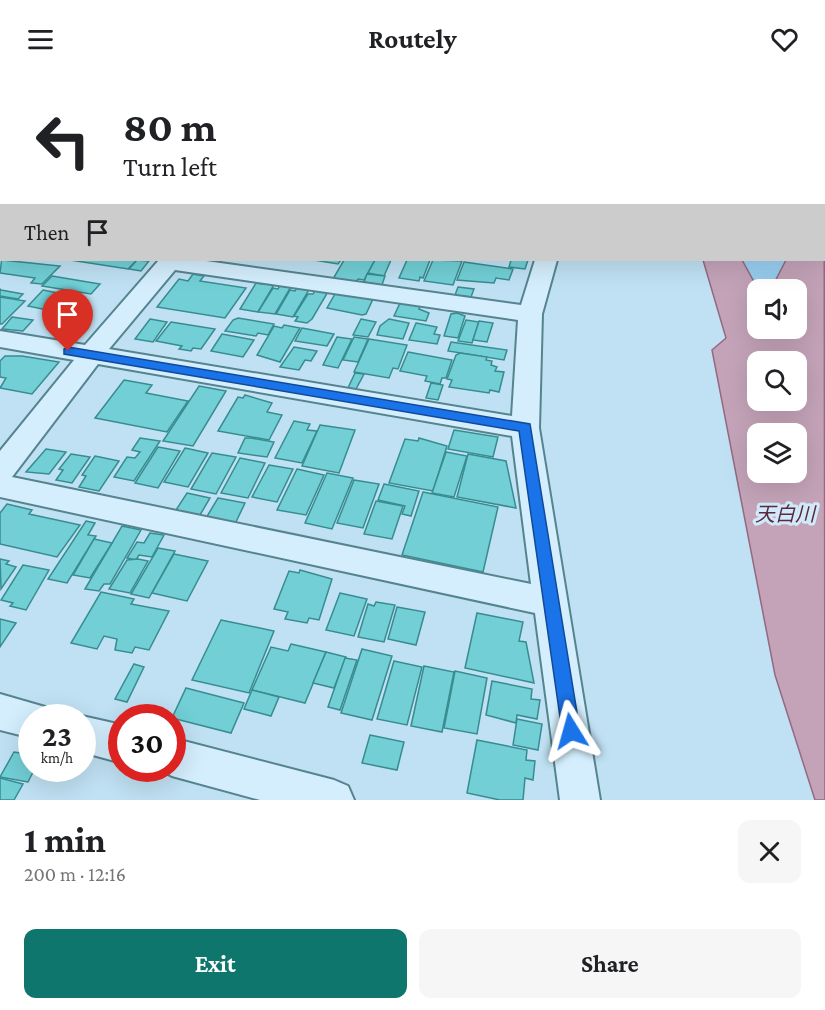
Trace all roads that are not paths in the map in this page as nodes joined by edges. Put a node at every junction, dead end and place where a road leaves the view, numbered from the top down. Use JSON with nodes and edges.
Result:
{"nodes":[{"id":1,"x":170,"y":261,"type":"edge"},
{"id":2,"x":546,"y":261,"type":"edge"},
{"id":3,"x":530,"y":314,"type":"junction"},
{"id":4,"x":0,"y":339,"type":"edge"},
{"id":5,"x":91,"y":355,"type":"junction"},
{"id":6,"x":525,"y":428,"type":"junction"},
{"id":7,"x":0,"y":472,"type":"edge"},
{"id":8,"x":0,"y":486,"type":"edge"},
{"id":9,"x":552,"y":602,"type":"junction"},
{"id":10,"x":0,"y":712,"type":"edge"},
{"id":11,"x":18,"y":716,"type":"edge"},
{"id":12,"x":186,"y":761,"type":"edge"},
{"id":13,"x":334,"y":800,"type":"edge"},
{"id":14,"x":580,"y":800,"type":"edge"}],
"edges":[{"from":1,"to":3,"type":"street"},
{"from":1,"to":5,"type":"street"},
{"from":2,"to":3,"type":"street"},
{"from":3,"to":6,"type":"street"},
{"from":4,"to":5,"type":"street"},
{"from":5,"to":6,"type":"street"},
{"from":5,"to":7,"type":"street"},
{"from":6,"to":9,"type":"street"},
{"from":8,"to":9,"type":"street"},
{"from":9,"to":14,"type":"street"},
{"from":10,"to":11,"type":"street"},
{"from":12,"to":13,"type":"street"}]}
